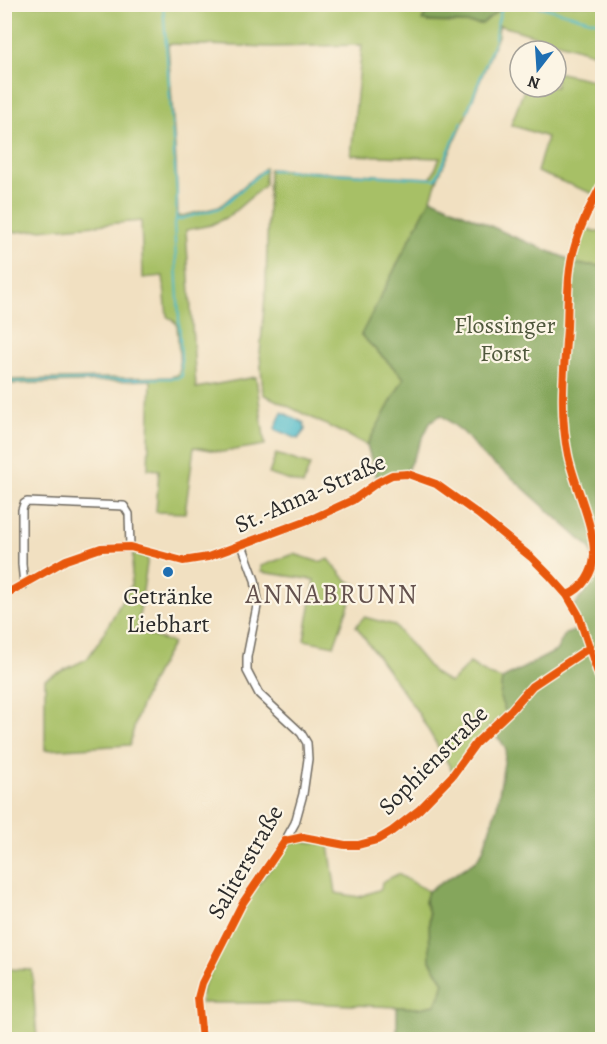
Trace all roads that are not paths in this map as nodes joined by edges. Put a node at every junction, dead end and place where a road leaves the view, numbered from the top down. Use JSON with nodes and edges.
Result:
{"nodes":[{"id":1,"x":603,"y":184,"type":"edge"},
{"id":2,"x":242,"y":545,"type":"junction"},
{"id":3,"x":130,"y":547,"type":"junction"},
{"id":4,"x":24,"y":585,"type":"junction"},
{"id":5,"x":4,"y":595,"type":"edge"},
{"id":6,"x":567,"y":595,"type":"junction"},
{"id":7,"x":589,"y":648,"type":"junction"},
{"id":8,"x":603,"y":685,"type":"edge"},
{"id":9,"x":295,"y":823,"type":"junction"},
{"id":10,"x":303,"y":837,"type":"junction"},
{"id":11,"x":285,"y":841,"type":"junction"},
{"id":12,"x":202,"y":1040,"type":"edge"}],
"edges":[{"from":1,"to":6,"type":"street"},
{"from":2,"to":3,"type":"street","name":"St.-Anna-Straße"},
{"from":2,"to":6,"type":"street","name":"St.-Anna-Straße"},
{"from":2,"to":9,"type":"street","name":"Saliterstraße"},
{"from":3,"to":4,"type":"street","name":"St.-Anna-Straße"},
{"from":3,"to":4,"type":"street"},
{"from":4,"to":5,"type":"street","name":"St.-Anna-Straße"},
{"from":6,"to":7,"type":"street","name":"St.-Anna-Straße"},
{"from":7,"to":8,"type":"street","name":"St.-Anna-Straße"},
{"from":7,"to":10,"type":"street","name":"Sophienstraße"},
{"from":9,"to":10,"type":"street"},
{"from":9,"to":11,"type":"street","name":"Saliterstraße"},
{"from":10,"to":11,"type":"street","name":"Sophienstraße"},
{"from":11,"to":12,"type":"street","name":"Saliterstraße"}]}
